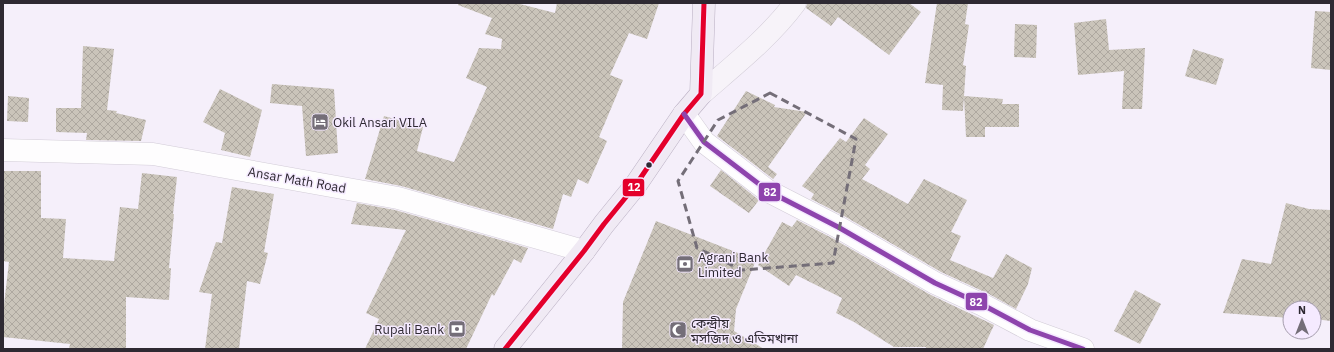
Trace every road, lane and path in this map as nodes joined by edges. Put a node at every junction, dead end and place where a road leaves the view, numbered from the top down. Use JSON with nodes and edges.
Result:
{"nodes":[{"id":1,"x":704,"y":3,"type":"edge"},
{"id":2,"x":795,"y":3,"type":"edge"},
{"id":3,"x":701,"y":94,"type":"junction"},
{"id":4,"x":684,"y":114,"type":"junction"},
{"id":5,"x":3,"y":150,"type":"edge"},
{"id":6,"x":584,"y":250,"type":"junction"},
{"id":7,"x":505,"y":349,"type":"edge"},
{"id":8,"x":1083,"y":349,"type":"edge"}],
"edges":[{"from":1,"to":3,"type":"main road"},
{"from":2,"to":3,"type":"main road"},
{"from":3,"to":4,"type":"main road"},
{"from":4,"to":6,"type":"main road"},
{"from":4,"to":8,"type":"street"},
{"from":5,"to":6,"type":"street","name":"Ansar Math Road"},
{"from":6,"to":7,"type":"main road"}]}
